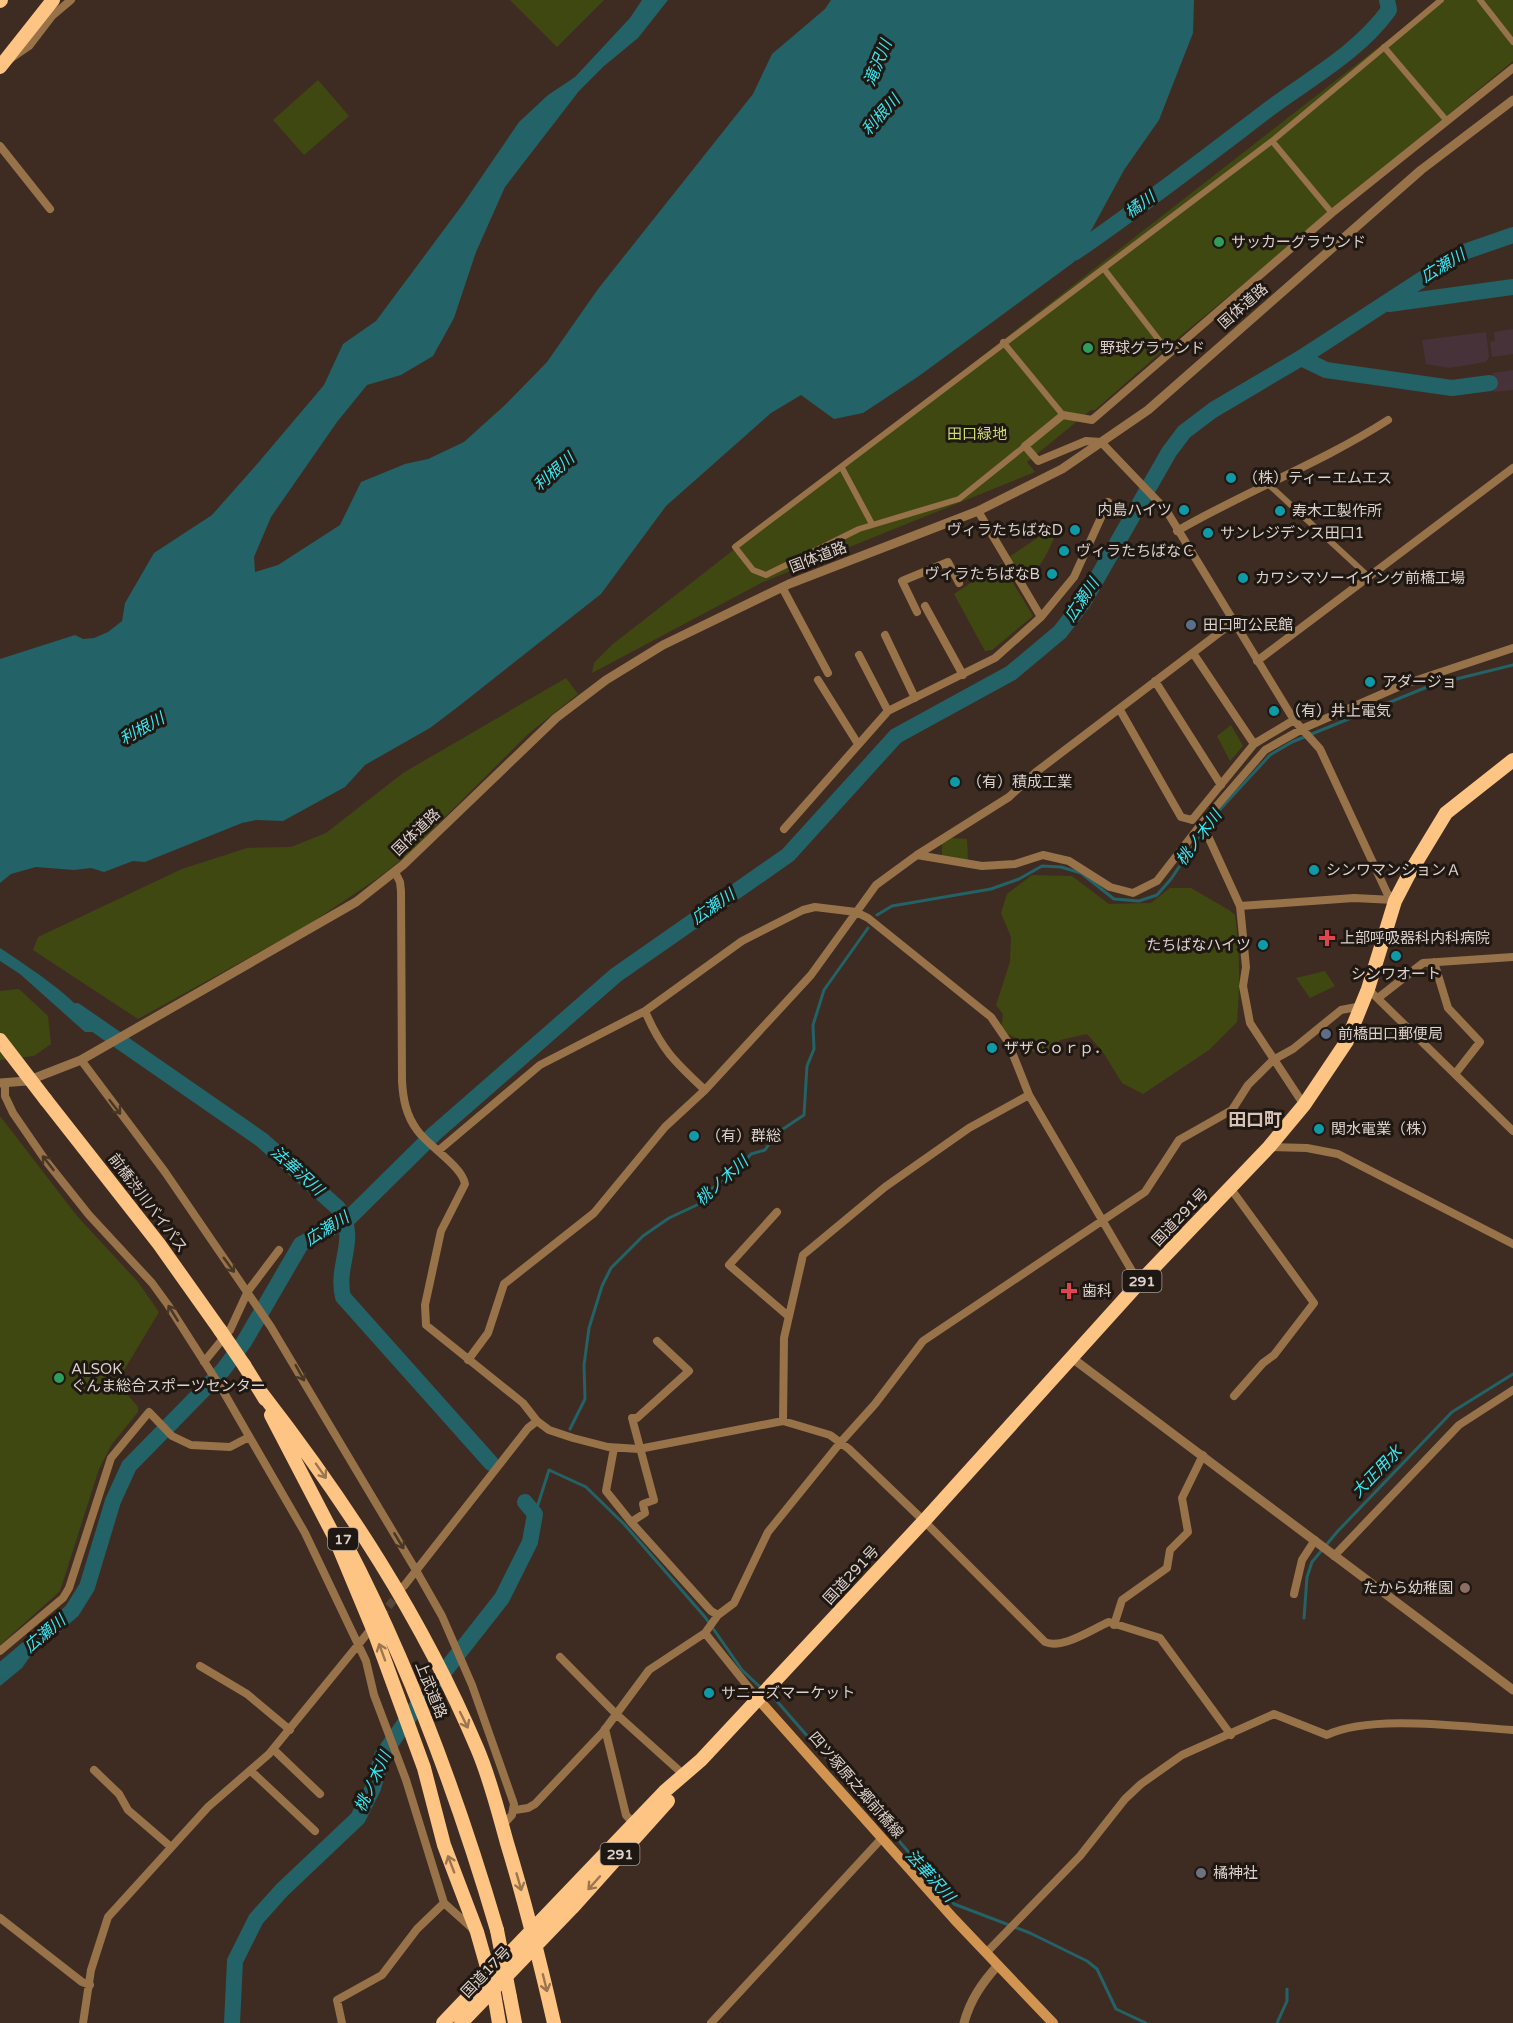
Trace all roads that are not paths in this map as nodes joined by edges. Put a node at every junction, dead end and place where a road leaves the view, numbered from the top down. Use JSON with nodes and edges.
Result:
{"nodes":[{"id":1,"x":53,"y":0,"type":"edge"},
{"id":2,"x":71,"y":0,"type":"edge"},
{"id":3,"x":1441,"y":0,"type":"edge"},
{"id":4,"x":1479,"y":0,"type":"edge"},
{"id":5,"x":1513,"y":42,"type":"edge"},
{"id":6,"x":1384,"y":47,"type":"junction"},
{"id":7,"x":2,"y":64,"type":"edge"},
{"id":8,"x":1513,"y":68,"type":"edge"},
{"id":9,"x":1513,"y":100,"type":"edge"},
{"id":10,"x":1447,"y":121,"type":"junction"},
{"id":11,"x":1272,"y":141,"type":"junction"},
{"id":12,"x":0,"y":146,"type":"edge"},
{"id":13,"x":50,"y":209,"type":"dead end"},
{"id":14,"x":1332,"y":213,"type":"junction"},
{"id":15,"x":1104,"y":269,"type":"junction"},
{"id":16,"x":1003,"y":342,"type":"junction"},
{"id":17,"x":1169,"y":353,"type":"junction"},
{"id":18,"x":1063,"y":415,"type":"junction"},
{"id":19,"x":1388,"y":420,"type":"dead end"},
{"id":20,"x":1101,"y":442,"type":"junction"},
{"id":21,"x":1025,"y":446,"type":"junction"},
{"id":22,"x":842,"y":468,"type":"junction"},
{"id":23,"x":1513,"y":468,"type":"edge"},
{"id":24,"x":1267,"y":483,"type":"junction"},
{"id":25,"x":1108,"y":502,"type":"dead end"},
{"id":26,"x":978,"y":511,"type":"junction"},
{"id":27,"x":872,"y":524,"type":"junction"},
{"id":28,"x":1177,"y":531,"type":"junction"},
{"id":29,"x":1369,"y":577,"type":"junction"},
{"id":30,"x":959,"y":583,"type":"dead end"},
{"id":31,"x":782,"y":587,"type":"junction"},
{"id":32,"x":925,"y":606,"type":"dead end"},
{"id":33,"x":917,"y":612,"type":"dead end"},
{"id":34,"x":1041,"y":617,"type":"junction"},
{"id":35,"x":1232,"y":622,"type":"junction"},
{"id":36,"x":885,"y":635,"type":"dead end"},
{"id":37,"x":1513,"y":648,"type":"edge"},
{"id":38,"x":1193,"y":653,"type":"junction"},
{"id":39,"x":859,"y":655,"type":"dead end"},
{"id":40,"x":1257,"y":661,"type":"junction"},
{"id":41,"x":828,"y":673,"type":"dead end"},
{"id":42,"x":963,"y":675,"type":"junction"},
{"id":43,"x":818,"y":680,"type":"dead end"},
{"id":44,"x":1155,"y":681,"type":"junction"},
{"id":45,"x":915,"y":698,"type":"junction"},
{"id":46,"x":1120,"y":710,"type":"junction"},
{"id":47,"x":888,"y":711,"type":"junction"},
{"id":48,"x":1294,"y":720,"type":"junction"},
{"id":49,"x":1304,"y":728,"type":"junction"},
{"id":50,"x":858,"y":744,"type":"junction"},
{"id":51,"x":1254,"y":744,"type":"junction"},
{"id":52,"x":1513,"y":760,"type":"edge"},
{"id":53,"x":1221,"y":785,"type":"junction"},
{"id":54,"x":1202,"y":823,"type":"junction"},
{"id":55,"x":784,"y":829,"type":"dead end"},
{"id":56,"x":917,"y":855,"type":"junction"},
{"id":57,"x":394,"y":872,"type":"junction"},
{"id":58,"x":1395,"y":901,"type":"junction"},
{"id":59,"x":1240,"y":906,"type":"junction"},
{"id":60,"x":855,"y":912,"type":"junction"},
{"id":61,"x":1513,"y":957,"type":"edge"},
{"id":62,"x":1434,"y":962,"type":"junction"},
{"id":63,"x":1373,"y":994,"type":"junction"},
{"id":64,"x":1362,"y":1006,"type":"junction"},
{"id":65,"x":645,"y":1011,"type":"junction"},
{"id":66,"x":0,"y":1040,"type":"edge"},
{"id":67,"x":81,"y":1060,"type":"junction"},
{"id":68,"x":1274,"y":1060,"type":"junction"},
{"id":69,"x":1455,"y":1074,"type":"junction"},
{"id":70,"x":2,"y":1083,"type":"edge"},
{"id":71,"x":705,"y":1090,"type":"junction"},
{"id":72,"x":1029,"y":1095,"type":"junction"},
{"id":73,"x":1304,"y":1105,"type":"junction"},
{"id":74,"x":1513,"y":1131,"type":"edge"},
{"id":75,"x":1269,"y":1147,"type":"junction"},
{"id":76,"x":436,"y":1149,"type":"junction"},
{"id":77,"x":1231,"y":1189,"type":"junction"},
{"id":78,"x":777,"y":1212,"type":"dead end"},
{"id":79,"x":1102,"y":1219,"type":"junction"},
{"id":80,"x":1513,"y":1244,"type":"edge"},
{"id":81,"x":279,"y":1250,"type":"dead end"},
{"id":82,"x":1139,"y":1283,"type":"junction"},
{"id":83,"x":249,"y":1294,"type":"junction"},
{"id":84,"x":787,"y":1314,"type":"junction"},
{"id":85,"x":657,"y":1341,"type":"dead end"},
{"id":86,"x":1072,"y":1358,"type":"junction"},
{"id":87,"x":468,"y":1360,"type":"junction"},
{"id":88,"x":204,"y":1362,"type":"junction"},
{"id":89,"x":1513,"y":1390,"type":"edge"},
{"id":90,"x":260,"y":1391,"type":"junction"},
{"id":91,"x":1234,"y":1396,"type":"dead end"},
{"id":92,"x":537,"y":1421,"type":"junction"},
{"id":93,"x":783,"y":1421,"type":"junction"},
{"id":94,"x":249,"y":1437,"type":"junction"},
{"id":95,"x":840,"y":1443,"type":"junction"},
{"id":96,"x":614,"y":1448,"type":"junction"},
{"id":97,"x":639,"y":1449,"type":"junction"},
{"id":98,"x":1203,"y":1455,"type":"junction"},
{"id":99,"x":924,"y":1521,"type":"junction"},
{"id":100,"x":631,"y":1522,"type":"junction"},
{"id":101,"x":1316,"y":1540,"type":"junction"},
{"id":102,"x":1334,"y":1556,"type":"junction"},
{"id":103,"x":417,"y":1572,"type":"junction"},
{"id":104,"x":404,"y":1586,"type":"tunnel mouth"},
{"id":105,"x":1294,"y":1594,"type":"dead end"},
{"id":106,"x":718,"y":1615,"type":"junction"},
{"id":107,"x":1114,"y":1625,"type":"junction"},
{"id":108,"x":371,"y":1629,"type":"dead end"},
{"id":109,"x":705,"y":1633,"type":"junction"},
{"id":110,"x":359,"y":1643,"type":"junction"},
{"id":111,"x":0,"y":1651,"type":"edge"},
{"id":112,"x":560,"y":1657,"type":"dead end"},
{"id":113,"x":200,"y":1666,"type":"dead end"},
{"id":114,"x":1513,"y":1690,"type":"edge"},
{"id":115,"x":758,"y":1699,"type":"junction"},
{"id":116,"x":615,"y":1713,"type":"junction"},
{"id":117,"x":290,"y":1730,"type":"junction"},
{"id":118,"x":604,"y":1730,"type":"junction"},
{"id":119,"x":1513,"y":1730,"type":"edge"},
{"id":120,"x":1231,"y":1735,"type":"junction"},
{"id":121,"x":273,"y":1749,"type":"junction"},
{"id":122,"x":701,"y":1760,"type":"junction"},
{"id":123,"x":94,"y":1770,"type":"dead end"},
{"id":124,"x":252,"y":1772,"type":"junction"},
{"id":125,"x":684,"y":1775,"type":"junction"},
{"id":126,"x":320,"y":1794,"type":"dead end"},
{"id":127,"x":515,"y":1810,"type":"junction"},
{"id":128,"x":634,"y":1824,"type":"junction"},
{"id":129,"x":502,"y":1826,"type":"junction"},
{"id":130,"x":315,"y":1831,"type":"dead end"},
{"id":131,"x":882,"y":1838,"type":"junction"},
{"id":132,"x":171,"y":1847,"type":"junction"},
{"id":133,"x":444,"y":1903,"type":"junction"},
{"id":134,"x":0,"y":1918,"type":"edge"},
{"id":135,"x":532,"y":1931,"type":"junction"},
{"id":136,"x":477,"y":1932,"type":"junction"},
{"id":137,"x":535,"y":1945,"type":"junction"},
{"id":138,"x":986,"y":1953,"type":"junction"},
{"id":139,"x":998,"y":1965,"type":"junction"},
{"id":140,"x":491,"y":1981,"type":"junction"},
{"id":141,"x":90,"y":1985,"type":"junction"},
{"id":142,"x":556,"y":2022,"type":"edge"},
{"id":143,"x":83,"y":2023,"type":"edge"},
{"id":144,"x":342,"y":2023,"type":"edge"},
{"id":145,"x":443,"y":2023,"type":"edge"},
{"id":146,"x":461,"y":2023,"type":"edge"},
{"id":147,"x":500,"y":2023,"type":"edge"},
{"id":148,"x":515,"y":2023,"type":"edge"},
{"id":149,"x":711,"y":2023,"type":"edge"},
{"id":150,"x":964,"y":2023,"type":"edge"},
{"id":151,"x":1053,"y":2023,"type":"edge"}],
"edges":[{"from":1,"to":7,"type":"highway"},
{"from":2,"to":7,"type":"street"},
{"from":3,"to":6,"type":"street"},
{"from":4,"to":5,"type":"street"},
{"from":6,"to":10,"type":"street"},
{"from":6,"to":11,"type":"street"},
{"from":8,"to":10,"type":"street"},
{"from":9,"to":20,"type":"street","name":"国体道路"},
{"from":10,"to":14,"type":"street"},
{"from":11,"to":14,"type":"street"},
{"from":11,"to":15,"type":"street"},
{"from":12,"to":13,"type":"street"},
{"from":14,"to":17,"type":"street"},
{"from":15,"to":16,"type":"street"},
{"from":15,"to":17,"type":"street"},
{"from":16,"to":18,"type":"street"},
{"from":16,"to":22,"type":"street"},
{"from":17,"to":18,"type":"street"},
{"from":18,"to":21,"type":"street"},
{"from":19,"to":24,"type":"street"},
{"from":20,"to":21,"type":"street"},
{"from":20,"to":26,"type":"street","name":"国体道路"},
{"from":20,"to":28,"type":"street"},
{"from":21,"to":27,"type":"street"},
{"from":22,"to":27,"type":"street"},
{"from":22,"to":27,"type":"street"},
{"from":23,"to":29,"type":"street"},
{"from":24,"to":28,"type":"street"},
{"from":24,"to":29,"type":"street"},
{"from":25,"to":34,"type":"street"},
{"from":26,"to":31,"type":"street","name":"国体道路"},
{"from":26,"to":34,"type":"street"},
{"from":28,"to":35,"type":"street"},
{"from":29,"to":40,"type":"street"},
{"from":30,"to":33,"type":"street"},
{"from":31,"to":41,"type":"street"},
{"from":31,"to":57,"type":"street","name":"国体道路"},
{"from":32,"to":42,"type":"street"},
{"from":34,"to":42,"type":"street"},
{"from":35,"to":38,"type":"street"},
{"from":35,"to":40,"type":"street"},
{"from":36,"to":45,"type":"street"},
{"from":37,"to":49,"type":"street"},
{"from":38,"to":44,"type":"street"},
{"from":38,"to":51,"type":"street"},
{"from":39,"to":47,"type":"street"},
{"from":40,"to":48,"type":"street"},
{"from":42,"to":45,"type":"street"},
{"from":43,"to":50,"type":"street"},
{"from":44,"to":46,"type":"street"},
{"from":44,"to":53,"type":"street"},
{"from":45,"to":47,"type":"street"},
{"from":46,"to":53,"type":"street"},
{"from":46,"to":56,"type":"street"},
{"from":47,"to":50,"type":"street"},
{"from":48,"to":49,"type":"street"},
{"from":48,"to":51,"type":"street"},
{"from":49,"to":54,"type":"street"},
{"from":49,"to":58,"type":"street"},
{"from":50,"to":55,"type":"street"},
{"from":51,"to":53,"type":"street"},
{"from":52,"to":58,"type":"highway","name":"国道291号","number":"291"},
{"from":54,"to":56,"type":"street"},
{"from":54,"to":59,"type":"street"},
{"from":56,"to":60,"type":"street"},
{"from":57,"to":67,"type":"street","name":"国体道路"},
{"from":57,"to":76,"type":"street"},
{"from":58,"to":59,"type":"street"},
{"from":58,"to":63,"type":"highway","name":"国道291号","number":"291"},
{"from":59,"to":68,"type":"street"},
{"from":60,"to":65,"type":"street"},
{"from":60,"to":71,"type":"street"},
{"from":60,"to":72,"type":"street"},
{"from":61,"to":62,"type":"street"},
{"from":62,"to":63,"type":"street"},
{"from":62,"to":69,"type":"street"},
{"from":63,"to":64,"type":"highway","name":"国道291号","number":"291"},
{"from":63,"to":69,"type":"street"},
{"from":64,"to":68,"type":"street"},
{"from":64,"to":73,"type":"highway","name":"国道291号","number":"291"},
{"from":65,"to":71,"type":"street"},
{"from":65,"to":76,"type":"street"},
{"from":66,"to":90,"type":"highway","name":"前橋渋川バイパス","number":"17","bridge":true},
{"from":67,"to":70,"type":"street"},
{"from":67,"to":83,"type":"street","one_way":true},
{"from":68,"to":73,"type":"street"},
{"from":68,"to":79,"type":"street"},
{"from":69,"to":74,"type":"street"},
{"from":88,"to":70,"type":"street","one_way":true},
{"from":71,"to":87,"type":"street"},
{"from":72,"to":79,"type":"street"},
{"from":72,"to":84,"type":"street"},
{"from":73,"to":75,"type":"highway","name":"国道291号","number":"291"},
{"from":75,"to":77,"type":"highway","name":"国道291号","number":"291"},
{"from":75,"to":80,"type":"street"},
{"from":76,"to":87,"type":"street"},
{"from":77,"to":82,"type":"highway","name":"国道291号","number":"291"},
{"from":77,"to":91,"type":"street"},
{"from":78,"to":84,"type":"street"},
{"from":79,"to":82,"type":"street"},
{"from":79,"to":95,"type":"street"},
{"from":81,"to":83,"type":"street"},
{"from":82,"to":86,"type":"highway","name":"国道291号","number":"291"},
{"from":83,"to":88,"type":"street"},
{"from":83,"to":103,"type":"street","one_way":true},
{"from":84,"to":93,"type":"street"},
{"from":85,"to":97,"type":"street"},
{"from":86,"to":98,"type":"street"},
{"from":86,"to":99,"type":"highway","name":"国道291号","number":"291"},
{"from":87,"to":92,"type":"street"},
{"from":88,"to":94,"type":"street"},
{"from":89,"to":102,"type":"street"},
{"from":90,"to":129,"type":"highway","one_way":true},
{"from":136,"to":90,"type":"highway","one_way":true},
{"from":90,"to":148,"type":"highway","name":"上武道路","number":"17","bridge":true},
{"from":92,"to":96,"type":"street"},
{"from":92,"to":103,"type":"street"},
{"from":93,"to":95,"type":"street"},
{"from":93,"to":97,"type":"street"},
{"from":94,"to":110,"type":"street"},
{"from":94,"to":111,"type":"street"},
{"from":95,"to":99,"type":"street"},
{"from":95,"to":106,"type":"street"},
{"from":96,"to":97,"type":"street"},
{"from":96,"to":100,"type":"street"},
{"from":97,"to":100,"type":"street"},
{"from":98,"to":101,"type":"street"},
{"from":98,"to":107,"type":"street"},
{"from":99,"to":107,"type":"street"},
{"from":99,"to":115,"type":"highway","name":"国道291号","number":"291"},
{"from":100,"to":106,"type":"street"},
{"from":101,"to":102,"type":"street"},
{"from":101,"to":105,"type":"street"},
{"from":102,"to":114,"type":"street"},
{"from":103,"to":104,"type":"street"},
{"from":103,"to":127,"type":"street"},
{"from":106,"to":109,"type":"street"},
{"from":107,"to":120,"type":"street"},
{"from":108,"to":110,"type":"street"},
{"from":109,"to":115,"type":"street"},
{"from":109,"to":116,"type":"street"},
{"from":110,"to":117,"type":"street"},
{"from":110,"to":133,"type":"street"},
{"from":112,"to":116,"type":"street"},
{"from":113,"to":117,"type":"street"},
{"from":115,"to":122,"type":"highway","name":"国道291号","number":"291"},
{"from":115,"to":131,"type":"main road","name":"四ツ塚原之郷前橋線"},
{"from":116,"to":118,"type":"street"},
{"from":116,"to":125,"type":"street"},
{"from":117,"to":121,"type":"street"},
{"from":118,"to":127,"type":"street"},
{"from":118,"to":128,"type":"street"},
{"from":119,"to":120,"type":"street"},
{"from":120,"to":138,"type":"street"},
{"from":121,"to":124,"type":"street"},
{"from":121,"to":126,"type":"street"},
{"from":122,"to":125,"type":"highway","name":"国道291号","number":"291"},
{"from":122,"to":137,"type":"highway","name":"国道291号","number":"291","one_way":true},
{"from":123,"to":132,"type":"street"},
{"from":124,"to":130,"type":"street"},
{"from":124,"to":132,"type":"street"},
{"from":125,"to":128,"type":"highway","name":"国道291号","number":"291"},
{"from":127,"to":129,"type":"street"},
{"from":128,"to":135,"type":"highway","name":"国道291号","number":"291"},
{"from":129,"to":135,"type":"highway","one_way":true},
{"from":131,"to":138,"type":"main road","name":"四ツ塚原之郷前橋線"},
{"from":131,"to":149,"type":"street"},
{"from":132,"to":141,"type":"street"},
{"from":133,"to":136,"type":"street"},
{"from":133,"to":144,"type":"street"},
{"from":134,"to":141,"type":"street"},
{"from":135,"to":137,"type":"highway"},
{"from":135,"to":140,"type":"highway","name":"国道291号"},
{"from":136,"to":140,"type":"highway"},
{"from":137,"to":140,"type":"highway","name":"国道17号"},
{"from":137,"to":142,"type":"highway","one_way":true},
{"from":138,"to":139,"type":"main road","name":"四ツ塚原之郷前橋線"},
{"from":139,"to":150,"type":"street"},
{"from":139,"to":151,"type":"main road","name":"四ツ塚原之郷前橋線"},
{"from":140,"to":145,"type":"highway","name":"国道17号"},
{"from":140,"to":146,"type":"highway","name":"国道17号"},
{"from":140,"to":147,"type":"highway"},
{"from":141,"to":143,"type":"street"}]}
